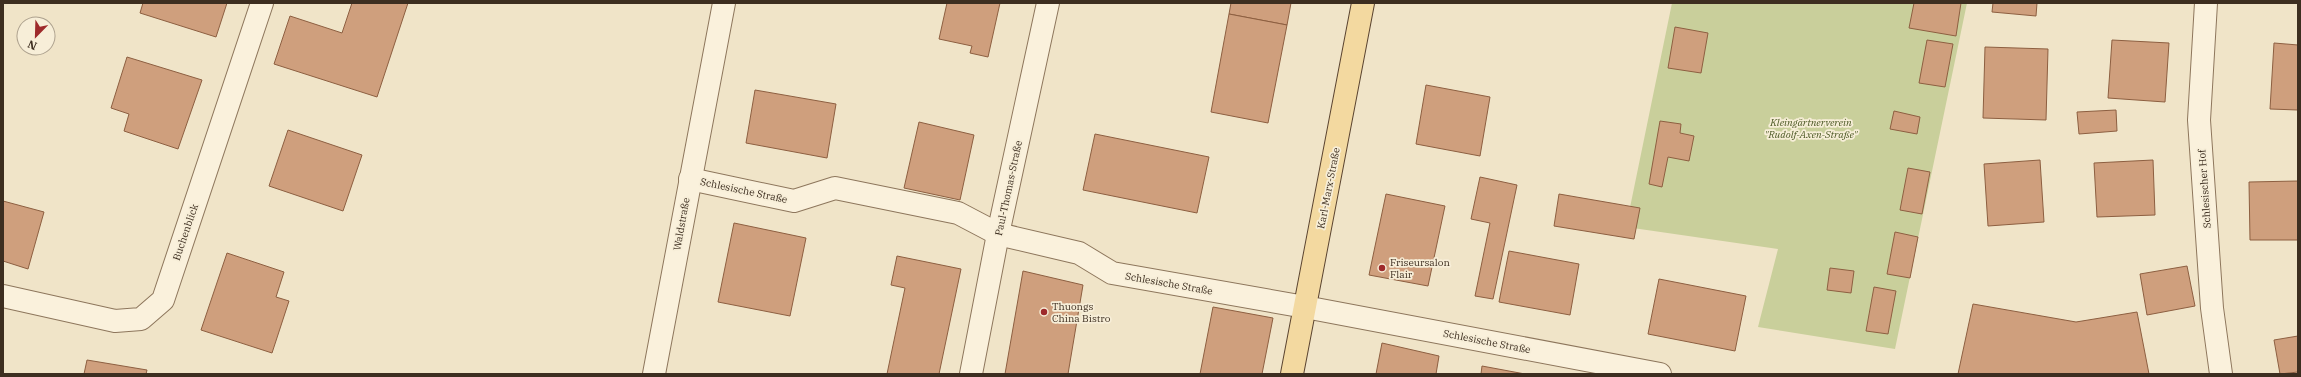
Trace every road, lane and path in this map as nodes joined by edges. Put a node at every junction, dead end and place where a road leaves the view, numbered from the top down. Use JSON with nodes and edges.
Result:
{"nodes":[{"id":1,"x":262,"y":3,"type":"edge"},
{"id":2,"x":724,"y":3,"type":"edge"},
{"id":3,"x":1048,"y":3,"type":"edge"},
{"id":4,"x":1363,"y":3,"type":"edge"},
{"id":5,"x":2206,"y":3,"type":"edge"},
{"id":6,"x":690,"y":179,"type":"junction"},
{"id":7,"x":998,"y":234,"type":"junction"},
{"id":8,"x":3,"y":296,"type":"edge"},
{"id":9,"x":1305,"y":307,"type":"junction"},
{"id":10,"x":654,"y":374,"type":"edge"},
{"id":11,"x":971,"y":374,"type":"edge"},
{"id":12,"x":1292,"y":374,"type":"edge"},
{"id":13,"x":1660,"y":374,"type":"edge"},
{"id":14,"x":2221,"y":374,"type":"edge"}],
"edges":[{"from":1,"to":8,"type":"street","name":"Buchenblick"},
{"from":2,"to":6,"type":"street","name":"Waldstraße"},
{"from":3,"to":7,"type":"street","name":"Paul-Thomas-Straße"},
{"from":4,"to":9,"type":"main road","name":"Karl-Marx-Straße"},
{"from":5,"to":14,"type":"street","name":"Schlesischer Hof"},
{"from":6,"to":7,"type":"street","name":"Schlesische Straße"},
{"from":6,"to":10,"type":"street","name":"Waldstraße"},
{"from":7,"to":9,"type":"street","name":"Schlesische Straße"},
{"from":7,"to":11,"type":"street","name":"Paul-Thomas-Straße"},
{"from":9,"to":12,"type":"main road","name":"Karl-Marx-Straße"},
{"from":9,"to":13,"type":"street","name":"Schlesische Straße"}]}
